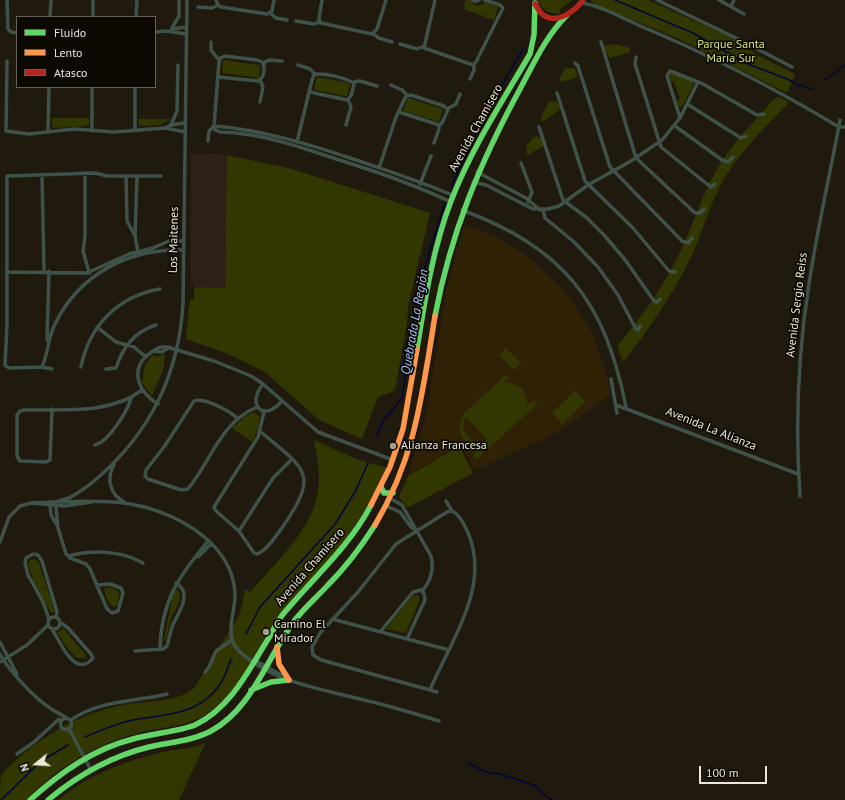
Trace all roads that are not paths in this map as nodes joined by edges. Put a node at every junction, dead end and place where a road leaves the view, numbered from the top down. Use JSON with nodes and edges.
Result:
{"nodes":[{"id":1,"x":8,"y":0,"type":"edge"},
{"id":2,"x":50,"y":0,"type":"edge"},
{"id":3,"x":93,"y":0,"type":"edge"},
{"id":4,"x":137,"y":0,"type":"edge"},
{"id":5,"x":179,"y":0,"type":"edge"},
{"id":6,"x":187,"y":0,"type":"edge"},
{"id":7,"x":216,"y":0,"type":"edge"},
{"id":8,"x":274,"y":0,"type":"edge"},
{"id":9,"x":322,"y":0,"type":"edge"},
{"id":10,"x":386,"y":0,"type":"edge"},
{"id":11,"x":435,"y":0,"type":"edge"},
{"id":12,"x":472,"y":0,"type":"edge"},
{"id":13,"x":478,"y":0,"type":"edge"},
{"id":14,"x":486,"y":0,"type":"edge"},
{"id":15,"x":657,"y":0,"type":"edge"},
{"id":16,"x":718,"y":0,"type":"edge"},
{"id":17,"x":734,"y":0,"type":"edge"},
{"id":18,"x":582,"y":1,"type":"edge"},
{"id":19,"x":534,"y":2,"type":"edge"},
{"id":20,"x":218,"y":5,"type":"junction"},
{"id":21,"x":731,"y":6,"type":"junction"},
{"id":22,"x":198,"y":7,"type":"dead end"},
{"id":23,"x":270,"y":13,"type":"junction"},
{"id":24,"x":744,"y":14,"type":"dead end"},
{"id":25,"x":567,"y":15,"type":"junction"},
{"id":26,"x":50,"y":16,"type":"edge"},
{"id":27,"x":93,"y":16,"type":"edge"},
{"id":28,"x":136,"y":16,"type":"edge"},
{"id":29,"x":287,"y":20,"type":"dead end"},
{"id":30,"x":296,"y":21,"type":"dead end"},
{"id":31,"x":320,"y":22,"type":"junction"},
{"id":32,"x":186,"y":27,"type":"junction"},
{"id":33,"x":172,"y":28,"type":"junction"},
{"id":34,"x":167,"y":31,"type":"junction"},
{"id":35,"x":156,"y":32,"type":"edge"},
{"id":36,"x":16,"y":33,"type":"edge"},
{"id":37,"x":186,"y":34,"type":"junction"},
{"id":38,"x":373,"y":34,"type":"junction"},
{"id":39,"x":211,"y":42,"type":"dead end"},
{"id":40,"x":392,"y":42,"type":"dead end"},
{"id":41,"x":601,"y":42,"type":"dead end"},
{"id":42,"x":400,"y":44,"type":"dead end"},
{"id":43,"x":424,"y":46,"type":"junction"},
{"id":44,"x":636,"y":57,"type":"dead end"},
{"id":45,"x":219,"y":60,"type":"junction"},
{"id":46,"x":7,"y":61,"type":"dead end"},
{"id":47,"x":282,"y":62,"type":"dead end"},
{"id":48,"x":263,"y":63,"type":"junction"},
{"id":49,"x":575,"y":63,"type":"dead end"},
{"id":50,"x":474,"y":64,"type":"junction"},
{"id":51,"x":178,"y":65,"type":"dead end"},
{"id":52,"x":298,"y":65,"type":"dead end"},
{"id":53,"x":792,"y":67,"type":"dead end"},
{"id":54,"x":315,"y":74,"type":"junction"},
{"id":55,"x":218,"y":77,"type":"junction"},
{"id":56,"x":470,"y":79,"type":"dead end"},
{"id":57,"x":260,"y":80,"type":"junction"},
{"id":58,"x":354,"y":82,"type":"junction"},
{"id":59,"x":698,"y":82,"type":"junction"},
{"id":60,"x":390,"y":85,"type":"dead end"},
{"id":61,"x":377,"y":86,"type":"dead end"},
{"id":62,"x":49,"y":88,"type":"edge"},
{"id":63,"x":92,"y":88,"type":"edge"},
{"id":64,"x":135,"y":88,"type":"edge"},
{"id":65,"x":310,"y":92,"type":"junction"},
{"id":66,"x":557,"y":93,"type":"dead end"},
{"id":67,"x":460,"y":94,"type":"dead end"},
{"id":68,"x":407,"y":95,"type":"junction"},
{"id":69,"x":348,"y":99,"type":"junction"},
{"id":70,"x":260,"y":102,"type":"dead end"},
{"id":71,"x":687,"y":104,"type":"junction"},
{"id":72,"x":447,"y":109,"type":"junction"},
{"id":73,"x":399,"y":112,"type":"junction"},
{"id":74,"x":764,"y":114,"type":"dead end"},
{"id":75,"x":680,"y":118,"type":"junction"},
{"id":76,"x":840,"y":120,"type":"dead end"},
{"id":77,"x":185,"y":123,"type":"junction"},
{"id":78,"x":171,"y":125,"type":"junction"},
{"id":79,"x":346,"y":125,"type":"dead end"},
{"id":80,"x":439,"y":125,"type":"junction"},
{"id":81,"x":214,"y":126,"type":"junction"},
{"id":82,"x":674,"y":126,"type":"junction"},
{"id":83,"x":839,"y":126,"type":"junction"},
{"id":84,"x":539,"y":127,"type":"dead end"},
{"id":85,"x":845,"y":127,"type":"edge"},
{"id":86,"x":165,"y":128,"type":"junction"},
{"id":87,"x":135,"y":129,"type":"junction"},
{"id":88,"x":48,"y":131,"type":"junction"},
{"id":89,"x":92,"y":131,"type":"junction"},
{"id":90,"x":256,"y":131,"type":"junction"},
{"id":91,"x":185,"y":132,"type":"junction"},
{"id":92,"x":255,"y":136,"type":"junction"},
{"id":93,"x":746,"y":136,"type":"dead end"},
{"id":94,"x":208,"y":141,"type":"dead end"},
{"id":95,"x":298,"y":141,"type":"junction"},
{"id":96,"x":659,"y":142,"type":"junction"},
{"id":97,"x":434,"y":143,"type":"dead end"},
{"id":98,"x":296,"y":145,"type":"junction"},
{"id":99,"x":478,"y":145,"type":"junction"},
{"id":100,"x":486,"y":151,"type":"junction"},
{"id":101,"x":338,"y":154,"type":"junction"},
{"id":102,"x":431,"y":156,"type":"dead end"},
{"id":103,"x":734,"y":157,"type":"dead end"},
{"id":104,"x":336,"y":158,"type":"junction"},
{"id":105,"x":636,"y":158,"type":"junction"},
{"id":106,"x":521,"y":163,"type":"dead end"},
{"id":107,"x":380,"y":168,"type":"junction"},
{"id":108,"x":613,"y":171,"type":"junction"},
{"id":109,"x":378,"y":172,"type":"junction"},
{"id":110,"x":477,"y":172,"type":"junction"},
{"id":111,"x":84,"y":173,"type":"junction"},
{"id":112,"x":42,"y":174,"type":"junction"},
{"id":113,"x":126,"y":176,"type":"junction"},
{"id":114,"x":137,"y":176,"type":"junction"},
{"id":115,"x":161,"y":176,"type":"dead end"},
{"id":116,"x":421,"y":182,"type":"junction"},
{"id":117,"x":473,"y":182,"type":"junction"},
{"id":118,"x":715,"y":184,"type":"dead end"},
{"id":119,"x":588,"y":185,"type":"junction"},
{"id":120,"x":419,"y":187,"type":"junction"},
{"id":121,"x":454,"y":196,"type":"junction"},
{"id":122,"x":528,"y":201,"type":"junction"},
{"id":123,"x":451,"y":202,"type":"junction"},
{"id":124,"x":565,"y":202,"type":"junction"},
{"id":125,"x":526,"y":206,"type":"junction"},
{"id":126,"x":704,"y":208,"type":"dead end"},
{"id":127,"x":462,"y":210,"type":"junction"},
{"id":128,"x":542,"y":210,"type":"junction"},
{"id":129,"x":135,"y":236,"type":"junction"},
{"id":130,"x":692,"y":238,"type":"dead end"},
{"id":131,"x":184,"y":241,"type":"junction"},
{"id":132,"x":184,"y":250,"type":"junction"},
{"id":133,"x":138,"y":253,"type":"junction"},
{"id":134,"x":44,"y":271,"type":"junction"},
{"id":135,"x":49,"y":271,"type":"junction"},
{"id":136,"x":6,"y":272,"type":"junction"},
{"id":137,"x":89,"y":272,"type":"junction"},
{"id":138,"x":675,"y":272,"type":"dead end"},
{"id":139,"x":95,"y":275,"type":"junction"},
{"id":140,"x":160,"y":289,"type":"dead end"},
{"id":141,"x":660,"y":299,"type":"dead end"},
{"id":142,"x":48,"y":324,"type":"junction"},
{"id":143,"x":156,"y":325,"type":"dead end"},
{"id":144,"x":640,"y":326,"type":"dead end"},
{"id":145,"x":53,"y":327,"type":"junction"},
{"id":146,"x":97,"y":327,"type":"junction"},
{"id":147,"x":47,"y":345,"type":"junction"},
{"id":148,"x":126,"y":345,"type":"junction"},
{"id":149,"x":177,"y":349,"type":"junction"},
{"id":150,"x":146,"y":356,"type":"junction"},
{"id":151,"x":42,"y":367,"type":"junction"},
{"id":152,"x":81,"y":367,"type":"dead end"},
{"id":153,"x":52,"y":369,"type":"dead end"},
{"id":154,"x":106,"y":369,"type":"dead end"},
{"id":155,"x":611,"y":379,"type":"dead end"},
{"id":156,"x":263,"y":384,"type":"junction"},
{"id":157,"x":142,"y":390,"type":"junction"},
{"id":158,"x":131,"y":398,"type":"junction"},
{"id":159,"x":282,"y":401,"type":"junction"},
{"id":160,"x":158,"y":404,"type":"junction"},
{"id":161,"x":616,"y":405,"type":"junction"},
{"id":162,"x":257,"y":407,"type":"junction"},
{"id":163,"x":626,"y":407,"type":"junction"},
{"id":164,"x":52,"y":409,"type":"junction"},
{"id":165,"x":264,"y":412,"type":"junction"},
{"id":166,"x":617,"y":413,"type":"dead end"},
{"id":167,"x":237,"y":418,"type":"junction"},
{"id":168,"x":261,"y":432,"type":"junction"},
{"id":169,"x":95,"y":445,"type":"dead end"},
{"id":170,"x":292,"y":459,"type":"junction"},
{"id":171,"x":393,"y":460,"type":"junction"},
{"id":172,"x":115,"y":463,"type":"junction"},
{"id":173,"x":798,"y":474,"type":"junction"},
{"id":174,"x":381,"y":487,"type":"junction"},
{"id":175,"x":392,"y":496,"type":"junction"},
{"id":176,"x":800,"y":496,"type":"dead end"},
{"id":177,"x":446,"y":501,"type":"dead end"},
{"id":178,"x":31,"y":503,"type":"junction"},
{"id":179,"x":125,"y":503,"type":"junction"},
{"id":180,"x":56,"y":504,"type":"junction"},
{"id":181,"x":50,"y":506,"type":"junction"},
{"id":182,"x":386,"y":506,"type":"junction"},
{"id":183,"x":452,"y":511,"type":"junction"},
{"id":184,"x":58,"y":528,"type":"junction"},
{"id":185,"x":239,"y":531,"type":"junction"},
{"id":186,"x":416,"y":531,"type":"junction"},
{"id":187,"x":1,"y":541,"type":"edge"},
{"id":188,"x":210,"y":543,"type":"junction"},
{"id":189,"x":85,"y":553,"type":"junction"},
{"id":190,"x":68,"y":556,"type":"junction"},
{"id":191,"x":84,"y":563,"type":"junction"},
{"id":192,"x":143,"y":563,"type":"dead end"},
{"id":193,"x":176,"y":583,"type":"junction"},
{"id":194,"x":97,"y":585,"type":"junction"},
{"id":195,"x":422,"y":591,"type":"junction"},
{"id":196,"x":56,"y":617,"type":"junction"},
{"id":197,"x":49,"y":619,"type":"junction"},
{"id":198,"x":332,"y":619,"type":"junction"},
{"id":199,"x":60,"y":622,"type":"junction"},
{"id":200,"x":48,"y":625,"type":"junction"},
{"id":201,"x":52,"y":629,"type":"junction"},
{"id":202,"x":381,"y":632,"type":"junction"},
{"id":203,"x":407,"y":639,"type":"junction"},
{"id":204,"x":232,"y":640,"type":"junction"},
{"id":205,"x":0,"y":642,"type":"edge"},
{"id":206,"x":277,"y":647,"type":"junction"},
{"id":207,"x":160,"y":649,"type":"junction"},
{"id":208,"x":448,"y":650,"type":"junction"},
{"id":209,"x":135,"y":651,"type":"dead end"},
{"id":210,"x":0,"y":654,"type":"edge"},
{"id":211,"x":9,"y":656,"type":"junction"},
{"id":212,"x":2,"y":661,"type":"edge"},
{"id":213,"x":253,"y":661,"type":"junction"},
{"id":214,"x":264,"y":667,"type":"junction"},
{"id":215,"x":205,"y":672,"type":"dead end"},
{"id":216,"x":18,"y":677,"type":"junction"},
{"id":217,"x":289,"y":680,"type":"junction"},
{"id":218,"x":251,"y":690,"type":"junction"},
{"id":219,"x":430,"y":690,"type":"junction"},
{"id":220,"x":437,"y":692,"type":"dead end"},
{"id":221,"x":167,"y":694,"type":"dead end"},
{"id":222,"x":53,"y":710,"type":"junction"},
{"id":223,"x":59,"y":719,"type":"junction"},
{"id":224,"x":69,"y":719,"type":"junction"},
{"id":225,"x":439,"y":721,"type":"dead end"},
{"id":226,"x":61,"y":723,"type":"junction"},
{"id":227,"x":69,"y":729,"type":"junction"},
{"id":228,"x":17,"y":754,"type":"dead end"},
{"id":229,"x":85,"y":758,"type":"junction"},
{"id":230,"x":91,"y":770,"type":"junction"},
{"id":231,"x":30,"y":800,"type":"edge"},
{"id":232,"x":48,"y":800,"type":"edge"}],
"edges":[{"from":1,"to":36,"type":"street"},
{"from":2,"to":26,"type":"street"},
{"from":3,"to":27,"type":"street"},
{"from":4,"to":28,"type":"street"},
{"from":5,"to":33,"type":"street"},
{"from":6,"to":32,"type":"street","name":"Los Maitenes"},
{"from":7,"to":20,"type":"street"},
{"from":8,"to":23,"type":"street"},
{"from":9,"to":31,"type":"street"},
{"from":10,"to":38,"type":"street"},
{"from":11,"to":43,"type":"street"},
{"from":12,"to":13,"type":"street"},
{"from":14,"to":50,"type":"street"},
{"from":15,"to":53,"type":"street"},
{"from":16,"to":21,"type":"street"},
{"from":17,"to":21,"type":"street"},
{"from":18,"to":25,"type":"street","name":"Avenida Chamisero"},
{"from":18,"to":83,"type":"street"},
{"from":19,"to":25,"type":"street"},
{"from":19,"to":99,"type":"street","name":"Avenida Chamisero"},
{"from":20,"to":22,"type":"street"},
{"from":20,"to":23,"type":"street"},
{"from":21,"to":24,"type":"street"},
{"from":23,"to":29,"type":"street"},
{"from":25,"to":100,"type":"street","name":"Avenida Chamisero"},
{"from":30,"to":31,"type":"street"},
{"from":31,"to":38,"type":"street"},
{"from":32,"to":33,"type":"street"},
{"from":32,"to":37,"type":"street","name":"Los Maitenes"},
{"from":33,"to":34,"type":"street"},
{"from":34,"to":35,"type":"street"},
{"from":34,"to":37,"type":"street"},
{"from":37,"to":77,"type":"street","name":"Los Maitenes"},
{"from":38,"to":40,"type":"street"},
{"from":39,"to":45,"type":"street"},
{"from":41,"to":105,"type":"street"},
{"from":42,"to":43,"type":"street"},
{"from":43,"to":50,"type":"street"},
{"from":44,"to":96,"type":"street"},
{"from":45,"to":48,"type":"street"},
{"from":45,"to":55,"type":"street"},
{"from":46,"to":88,"type":"street"},
{"from":47,"to":48,"type":"street"},
{"from":48,"to":57,"type":"street"},
{"from":49,"to":108,"type":"street"},
{"from":50,"to":56,"type":"street"},
{"from":51,"to":78,"type":"street"},
{"from":52,"to":54,"type":"street"},
{"from":54,"to":58,"type":"street"},
{"from":54,"to":65,"type":"street"},
{"from":55,"to":57,"type":"street"},
{"from":55,"to":81,"type":"street"},
{"from":57,"to":70,"type":"street"},
{"from":58,"to":61,"type":"street"},
{"from":58,"to":69,"type":"street"},
{"from":59,"to":71,"type":"street"},
{"from":59,"to":74,"type":"street"},
{"from":59,"to":75,"type":"street"},
{"from":60,"to":68,"type":"street"},
{"from":62,"to":88,"type":"street"},
{"from":63,"to":89,"type":"street"},
{"from":64,"to":87,"type":"street"},
{"from":65,"to":69,"type":"street"},
{"from":65,"to":95,"type":"street"},
{"from":66,"to":119,"type":"street"},
{"from":67,"to":72,"type":"street"},
{"from":68,"to":72,"type":"street"},
{"from":68,"to":73,"type":"street"},
{"from":69,"to":79,"type":"street"},
{"from":71,"to":75,"type":"street"},
{"from":71,"to":93,"type":"street"},
{"from":72,"to":80,"type":"street"},
{"from":73,"to":80,"type":"street"},
{"from":73,"to":107,"type":"street"},
{"from":75,"to":82,"type":"street"},
{"from":76,"to":83,"type":"street","name":"Avenida Sergio Reiss"},
{"from":77,"to":78,"type":"street"},
{"from":77,"to":91,"type":"street","name":"Los Maitenes"},
{"from":78,"to":86,"type":"street"},
{"from":80,"to":97,"type":"street"},
{"from":81,"to":90,"type":"street"},
{"from":81,"to":92,"type":"street"},
{"from":81,"to":94,"type":"street"},
{"from":82,"to":96,"type":"street"},
{"from":82,"to":103,"type":"street"},
{"from":83,"to":85,"type":"street"},
{"from":83,"to":173,"type":"street","name":"Avenida Sergio Reiss"},
{"from":84,"to":124,"type":"street"},
{"from":86,"to":87,"type":"street"},
{"from":86,"to":91,"type":"street"},
{"from":87,"to":89,"type":"street"},
{"from":88,"to":89,"type":"street"},
{"from":90,"to":92,"type":"street"},
{"from":90,"to":95,"type":"street"},
{"from":91,"to":131,"type":"street","name":"Los Maitenes"},
{"from":92,"to":98,"type":"street"},
{"from":95,"to":98,"type":"street"},
{"from":95,"to":101,"type":"street"},
{"from":96,"to":105,"type":"street"},
{"from":96,"to":118,"type":"street"},
{"from":98,"to":104,"type":"street"},
{"from":99,"to":100,"type":"street"},
{"from":99,"to":121,"type":"street","name":"Avenida Chamisero"},
{"from":100,"to":110,"type":"street","name":"Avenida Chamisero"},
{"from":101,"to":104,"type":"street"},
{"from":101,"to":107,"type":"street"},
{"from":102,"to":116,"type":"street"},
{"from":104,"to":109,"type":"street"},
{"from":105,"to":108,"type":"street"},
{"from":105,"to":126,"type":"street"},
{"from":106,"to":122,"type":"street"},
{"from":107,"to":109,"type":"street"},
{"from":107,"to":116,"type":"street"},
{"from":108,"to":119,"type":"street"},
{"from":108,"to":130,"type":"street"},
{"from":109,"to":120,"type":"street"},
{"from":110,"to":117,"type":"street","name":"Avenida Chamisero"},
{"from":110,"to":122,"type":"street"},
{"from":111,"to":112,"type":"street"},
{"from":111,"to":113,"type":"street"},
{"from":111,"to":137,"type":"street"},
{"from":112,"to":134,"type":"street"},
{"from":112,"to":136,"type":"street"},
{"from":113,"to":114,"type":"street"},
{"from":113,"to":129,"type":"street"},
{"from":114,"to":115,"type":"street"},
{"from":114,"to":129,"type":"street"},
{"from":116,"to":120,"type":"street"},
{"from":116,"to":121,"type":"street"},
{"from":117,"to":125,"type":"street"},
{"from":117,"to":127,"type":"street","name":"Avenida Chamisero"},
{"from":119,"to":124,"type":"street"},
{"from":119,"to":138,"type":"street"},
{"from":120,"to":123,"type":"street"},
{"from":121,"to":123,"type":"street","name":"Avenida Chamisero"},
{"from":122,"to":125,"type":"street"},
{"from":122,"to":128,"type":"street"},
{"from":123,"to":171,"type":"street","name":"Avenida Chamisero"},
{"from":124,"to":128,"type":"street"},
{"from":124,"to":141,"type":"street"},
{"from":125,"to":128,"type":"street"},
{"from":127,"to":163,"type":"street"},
{"from":127,"to":175,"type":"street","name":"Avenida Chamisero"},
{"from":128,"to":144,"type":"street"},
{"from":129,"to":133,"type":"street"},
{"from":131,"to":132,"type":"street","name":"Los Maitenes"},
{"from":131,"to":133,"type":"street"},
{"from":132,"to":133,"type":"street"},
{"from":132,"to":149,"type":"street","name":"Los Maitenes"},
{"from":133,"to":137,"type":"street"},
{"from":133,"to":139,"type":"street"},
{"from":134,"to":135,"type":"street"},
{"from":134,"to":136,"type":"street"},
{"from":135,"to":137,"type":"street"},
{"from":135,"to":142,"type":"street"},
{"from":136,"to":151,"type":"street"},
{"from":137,"to":139,"type":"street"},
{"from":139,"to":145,"type":"street"},
{"from":140,"to":146,"type":"street"},
{"from":142,"to":145,"type":"street"},
{"from":142,"to":147,"type":"street"},
{"from":143,"to":148,"type":"street"},
{"from":145,"to":147,"type":"street"},
{"from":146,"to":148,"type":"street"},
{"from":146,"to":152,"type":"street"},
{"from":147,"to":151,"type":"street"},
{"from":148,"to":150,"type":"street"},
{"from":148,"to":154,"type":"street"},
{"from":149,"to":150,"type":"street"},
{"from":149,"to":156,"type":"street"},
{"from":149,"to":160,"type":"street","name":"Los Maitenes"},
{"from":150,"to":157,"type":"street"},
{"from":151,"to":153,"type":"street"},
{"from":155,"to":161,"type":"street"},
{"from":156,"to":159,"type":"street"},
{"from":156,"to":162,"type":"street"},
{"from":157,"to":158,"type":"street"},
{"from":157,"to":160,"type":"street"},
{"from":158,"to":164,"type":"street"},
{"from":158,"to":169,"type":"street"},
{"from":159,"to":165,"type":"street"},
{"from":159,"to":171,"type":"street"},
{"from":160,"to":172,"type":"street","name":"Los Maitenes"},
{"from":161,"to":163,"type":"street","name":"Avenida La Alianza"},
{"from":161,"to":166,"type":"street"},
{"from":162,"to":165,"type":"street"},
{"from":162,"to":167,"type":"street"},
{"from":163,"to":173,"type":"street","name":"Avenida La Alianza"},
{"from":164,"to":164,"type":"street"},
{"from":165,"to":168,"type":"street"},
{"from":167,"to":167,"type":"street"},
{"from":168,"to":170,"type":"street"},
{"from":168,"to":185,"type":"street"},
{"from":170,"to":185,"type":"street"},
{"from":170,"to":185,"type":"street"},
{"from":171,"to":174,"type":"street","name":"Avenida Chamisero"},
{"from":172,"to":179,"type":"street","name":"Los Maitenes"},
{"from":172,"to":180,"type":"street","name":"Los Maitenes"},
{"from":173,"to":176,"type":"street","name":"Avenida Sergio Reiss"},
{"from":174,"to":175,"type":"street"},
{"from":174,"to":213,"type":"street","name":"Avenida Chamisero"},
{"from":175,"to":182,"type":"street","name":"Avenida Chamisero"},
{"from":175,"to":186,"type":"street"},
{"from":177,"to":183,"type":"street"},
{"from":178,"to":180,"type":"street"},
{"from":178,"to":181,"type":"street"},
{"from":178,"to":187,"type":"street"},
{"from":179,"to":180,"type":"street"},
{"from":179,"to":188,"type":"street"},
{"from":180,"to":181,"type":"street"},
{"from":180,"to":184,"type":"street"},
{"from":181,"to":184,"type":"street"},
{"from":182,"to":186,"type":"street"},
{"from":182,"to":206,"type":"street","name":"Avenida Chamisero"},
{"from":183,"to":186,"type":"street"},
{"from":183,"to":208,"type":"street"},
{"from":184,"to":190,"type":"street"},
{"from":186,"to":195,"type":"street"},
{"from":186,"to":198,"type":"street"},
{"from":188,"to":193,"type":"street"},
{"from":188,"to":204,"type":"street"},
{"from":189,"to":190,"type":"street"},
{"from":189,"to":191,"type":"street"},
{"from":189,"to":192,"type":"street"},
{"from":190,"to":191,"type":"street"},
{"from":191,"to":194,"type":"street"},
{"from":193,"to":207,"type":"street"},
{"from":193,"to":207,"type":"street"},
{"from":194,"to":194,"type":"street"},
{"from":195,"to":202,"type":"street"},
{"from":195,"to":203,"type":"street"},
{"from":196,"to":197,"type":"street"},
{"from":196,"to":197,"type":"street"},
{"from":196,"to":199,"type":"street"},
{"from":197,"to":200,"type":"street"},
{"from":198,"to":202,"type":"street"},
{"from":198,"to":219,"type":"street"},
{"from":199,"to":201,"type":"street"},
{"from":199,"to":201,"type":"street"},
{"from":200,"to":201,"type":"street"},
{"from":200,"to":211,"type":"street"},
{"from":202,"to":203,"type":"street"},
{"from":203,"to":208,"type":"street"},
{"from":204,"to":213,"type":"street"},
{"from":204,"to":215,"type":"street"},
{"from":205,"to":211,"type":"street"},
{"from":206,"to":214,"type":"street","name":"Avenida Chamisero"},
{"from":206,"to":217,"type":"street"},
{"from":207,"to":209,"type":"street"},
{"from":208,"to":219,"type":"street"},
{"from":210,"to":212,"type":"street"},
{"from":211,"to":212,"type":"street"},
{"from":211,"to":216,"type":"street"},
{"from":212,"to":216,"type":"street"},
{"from":213,"to":214,"type":"street"},
{"from":213,"to":229,"type":"street","name":"Avenida Chamisero"},
{"from":214,"to":217,"type":"street"},
{"from":214,"to":218,"type":"street","name":"Avenida Chamisero"},
{"from":216,"to":222,"type":"street"},
{"from":217,"to":218,"type":"street"},
{"from":217,"to":225,"type":"street"},
{"from":218,"to":230,"type":"street","name":"Avenida Chamisero"},
{"from":219,"to":220,"type":"street"},
{"from":221,"to":224,"type":"street"},
{"from":222,"to":223,"type":"street"},
{"from":222,"to":224,"type":"street"},
{"from":223,"to":226,"type":"street"},
{"from":223,"to":228,"type":"street"},
{"from":224,"to":226,"type":"street"},
{"from":224,"to":227,"type":"street"},
{"from":226,"to":227,"type":"street"},
{"from":227,"to":229,"type":"street"},
{"from":229,"to":230,"type":"street"},
{"from":229,"to":231,"type":"street","name":"Avenida Chamisero"},
{"from":230,"to":232,"type":"street","name":"Avenida Chamisero"}]}
